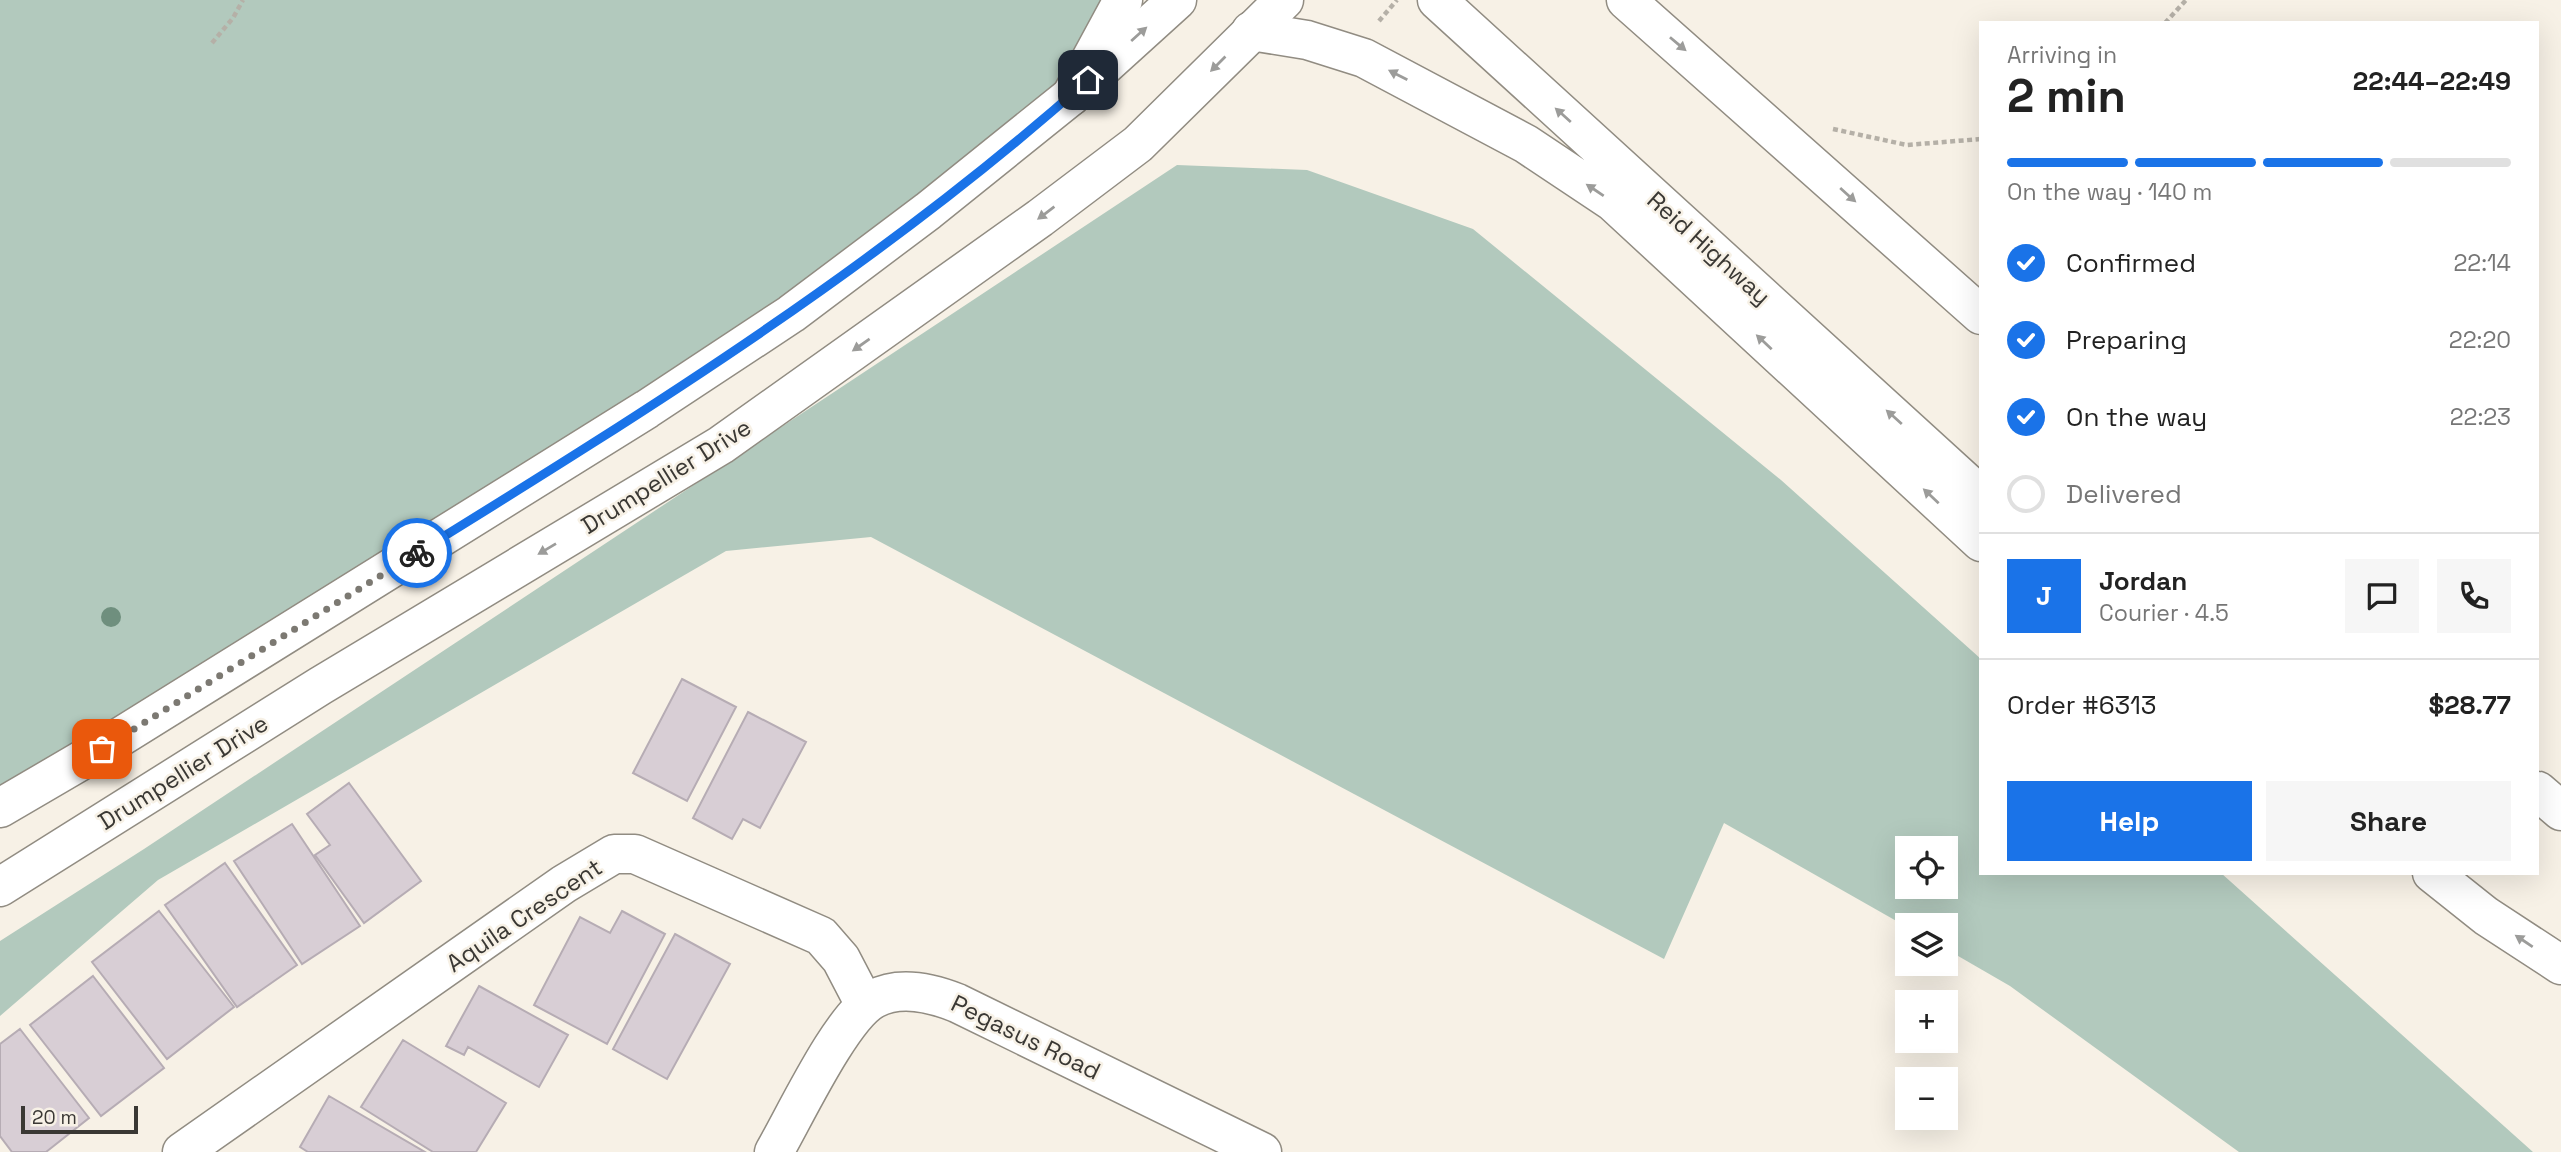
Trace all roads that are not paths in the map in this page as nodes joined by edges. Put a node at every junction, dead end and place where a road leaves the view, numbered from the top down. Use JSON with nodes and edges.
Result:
{"nodes":[{"id":1,"x":1123,"y":0,"type":"edge"},
{"id":2,"x":1177,"y":0,"type":"edge"},
{"id":3,"x":1284,"y":0,"type":"edge"},
{"id":4,"x":1437,"y":0,"type":"edge"},
{"id":5,"x":1626,"y":0,"type":"edge"},
{"id":6,"x":1251,"y":31,"type":"junction"},
{"id":7,"x":1071,"y":96,"type":"junction"},
{"id":8,"x":1979,"y":313,"type":"edge"},
{"id":9,"x":1979,"y":494,"type":"edge"},
{"id":10,"x":1979,"y":540,"type":"edge"},
{"id":11,"x":2539,"y":793,"type":"edge"},
{"id":12,"x":0,"y":808,"type":"edge"},
{"id":13,"x":2561,"y":811,"type":"edge"},
{"id":14,"x":2435,"y":875,"type":"edge"},
{"id":15,"x":0,"y":887,"type":"edge"},
{"id":16,"x":2561,"y":965,"type":"edge"},
{"id":17,"x":864,"y":1005,"type":"junction"},
{"id":18,"x":1252,"y":1150,"type":"edge"},
{"id":19,"x":183,"y":1152,"type":"edge"},
{"id":20,"x":774,"y":1152,"type":"edge"}],
"edges":[{"from":1,"to":7,"type":"main road"},
{"from":7,"to":2,"type":"main road","one_way":true},
{"from":3,"to":6,"type":"main road","name":"Drumpellier Drive"},
{"from":9,"to":4,"type":"main road","name":"Reid Highway","one_way":true},
{"from":5,"to":8,"type":"main road","one_way":true},
{"from":10,"to":6,"type":"main road","one_way":true},
{"from":6,"to":15,"type":"main road","name":"Drumpellier Drive","one_way":true},
{"from":7,"to":12,"type":"main road"},
{"from":11,"to":13,"type":"main road"},
{"from":16,"to":14,"type":"main road","one_way":true},
{"from":17,"to":18,"type":"main road","name":"Pegasus Road"},
{"from":17,"to":19,"type":"main road","name":"Aquila Crescent"},
{"from":17,"to":20,"type":"main road"}]}
